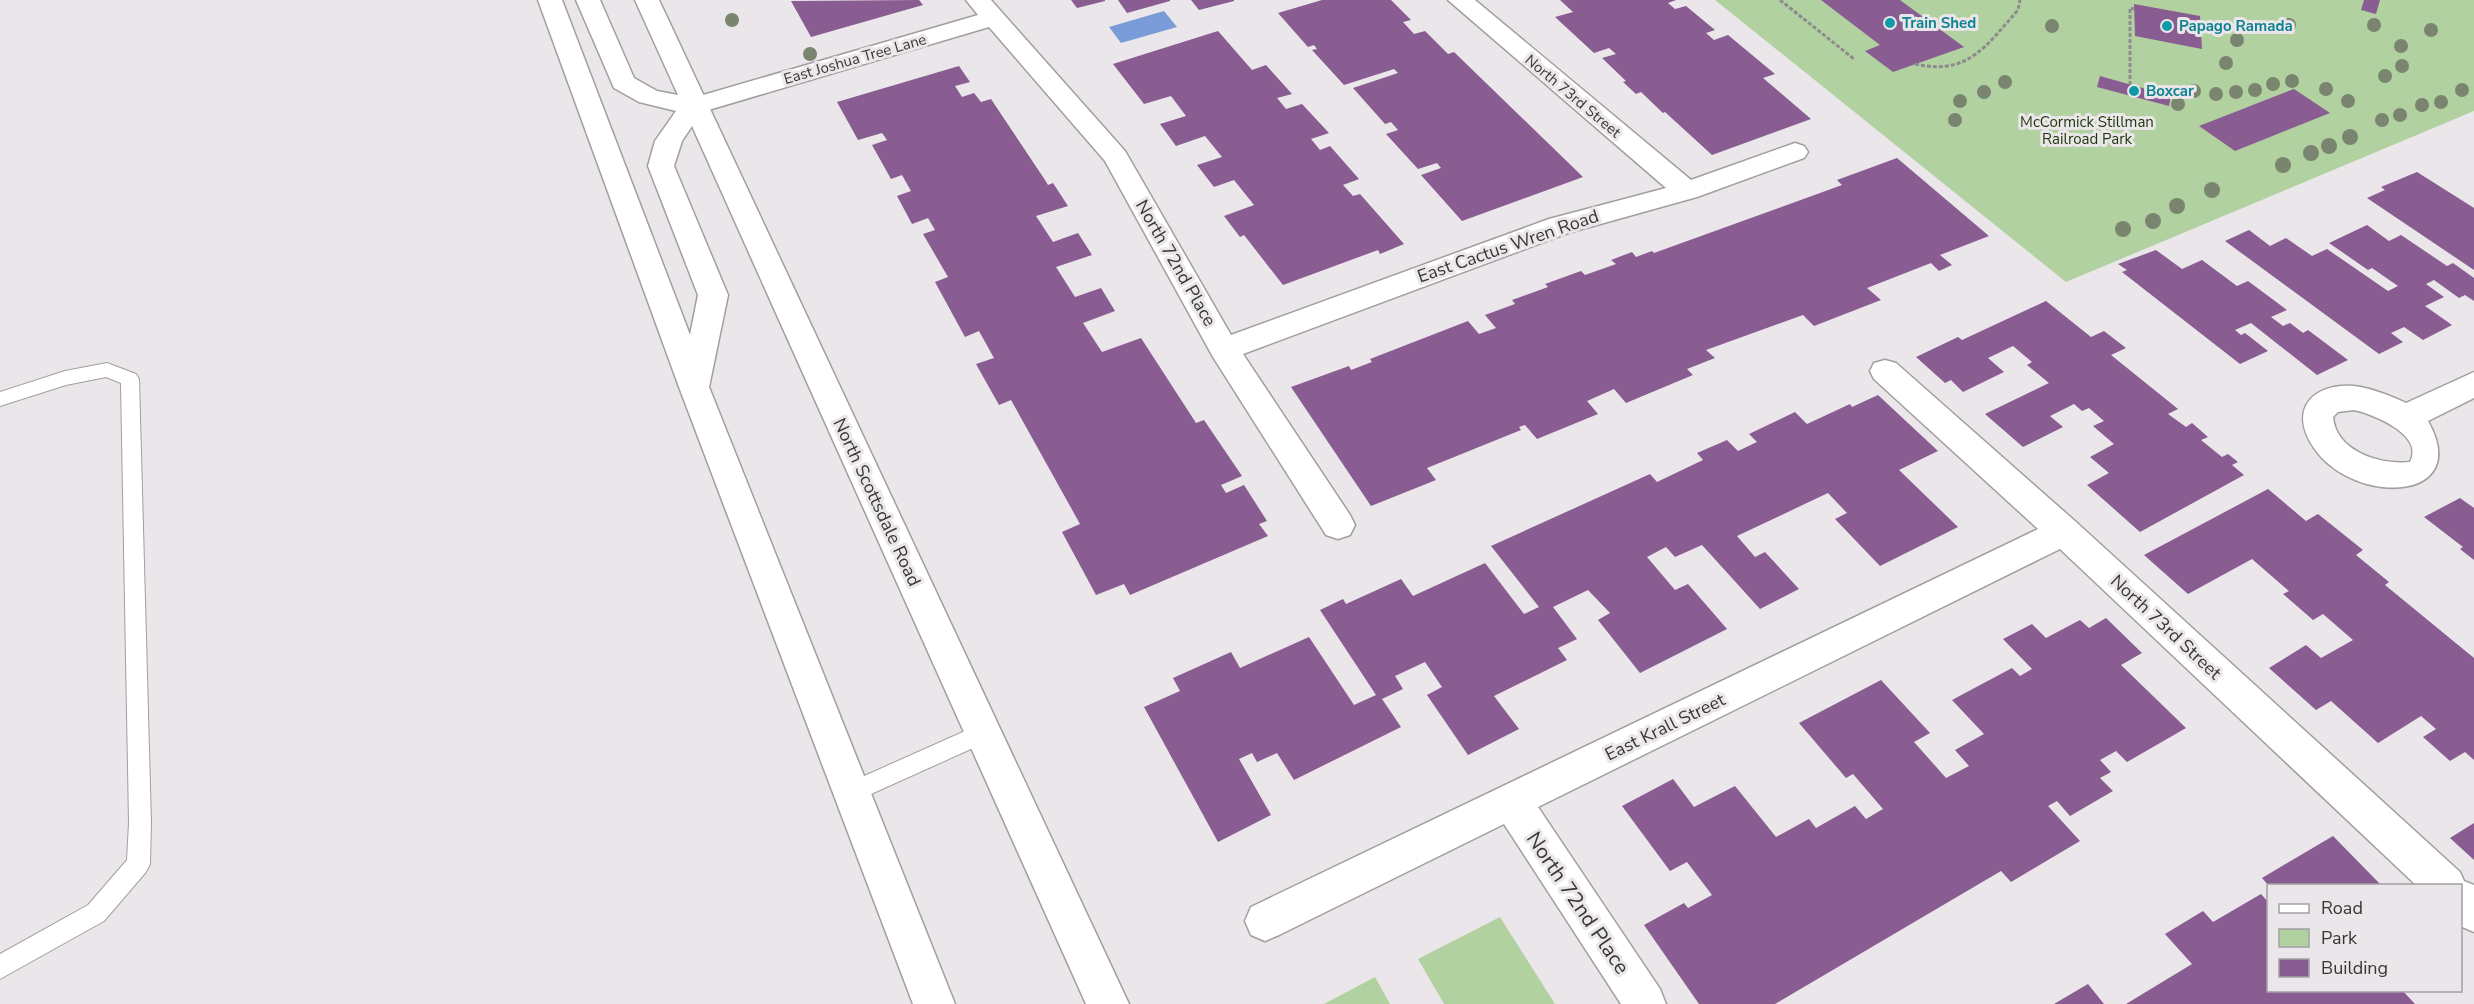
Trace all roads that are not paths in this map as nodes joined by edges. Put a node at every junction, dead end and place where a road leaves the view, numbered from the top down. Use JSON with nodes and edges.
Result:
{"nodes":[{"id":1,"x":550,"y":0,"type":"edge"},
{"id":2,"x":588,"y":0,"type":"edge"},
{"id":3,"x":648,"y":0,"type":"edge"},
{"id":4,"x":1460,"y":0,"type":"edge"},
{"id":5,"x":985,"y":9,"type":"edge"},
{"id":6,"x":695,"y":106,"type":"junction"},
{"id":7,"x":1796,"y":152,"type":"dead end"},
{"id":8,"x":1687,"y":191,"type":"junction"},
{"id":9,"x":1224,"y":349,"type":"junction"},
{"id":10,"x":1885,"y":371,"type":"dead end"},
{"id":11,"x":2474,"y":384,"type":"edge"},
{"id":12,"x":694,"y":387,"type":"junction"},
{"id":13,"x":0,"y":399,"type":"edge"},
{"id":14,"x":2405,"y":418,"type":"dead end"},
{"id":15,"x":1338,"y":525,"type":"dead end"},
{"id":16,"x":2064,"y":532,"type":"junction"},
{"id":17,"x":983,"y":733,"type":"junction"},
{"id":18,"x":852,"y":792,"type":"junction"},
{"id":19,"x":1512,"y":802,"type":"junction"},
{"id":20,"x":2444,"y":884,"type":"edge"},
{"id":21,"x":2462,"y":901,"type":"edge"},
{"id":22,"x":2474,"y":912,"type":"edge"},
{"id":23,"x":1265,"y":921,"type":"dead end"},
{"id":24,"x":0,"y":967,"type":"edge"},
{"id":25,"x":934,"y":1004,"type":"edge"},
{"id":26,"x":1108,"y":1004,"type":"edge"},
{"id":27,"x":1645,"y":1004,"type":"edge"}],
"edges":[{"from":1,"to":12,"type":"street"},
{"from":2,"to":6,"type":"street"},
{"from":3,"to":6,"type":"street","name":"North Scottsdale Road"},
{"from":4,"to":8,"type":"street","name":"North 73rd Street"},
{"from":5,"to":6,"type":"street","name":"East Joshua Tree Lane"},
{"from":5,"to":9,"type":"street","name":"North 72nd Place"},
{"from":6,"to":12,"type":"street"},
{"from":6,"to":17,"type":"street","name":"North Scottsdale Road"},
{"from":7,"to":8,"type":"street","name":"East Cactus Wren Road"},
{"from":8,"to":9,"type":"street","name":"East Cactus Wren Road"},
{"from":9,"to":15,"type":"street","name":"North 72nd Place"},
{"from":10,"to":16,"type":"street","name":"North 73rd Street"},
{"from":11,"to":14,"type":"street"},
{"from":12,"to":18,"type":"street"},
{"from":13,"to":24,"type":"lane"},
{"from":16,"to":19,"type":"street","name":"East Krall Street"},
{"from":16,"to":20,"type":"street","name":"North 73rd Street"},
{"from":17,"to":18,"type":"lane"},
{"from":17,"to":26,"type":"street","name":"North Scottsdale Road"},
{"from":18,"to":25,"type":"street"},
{"from":19,"to":23,"type":"street","name":"East Krall Street"},
{"from":19,"to":27,"type":"street","name":"North 72nd Place"},
{"from":21,"to":22,"type":"street"}]}
